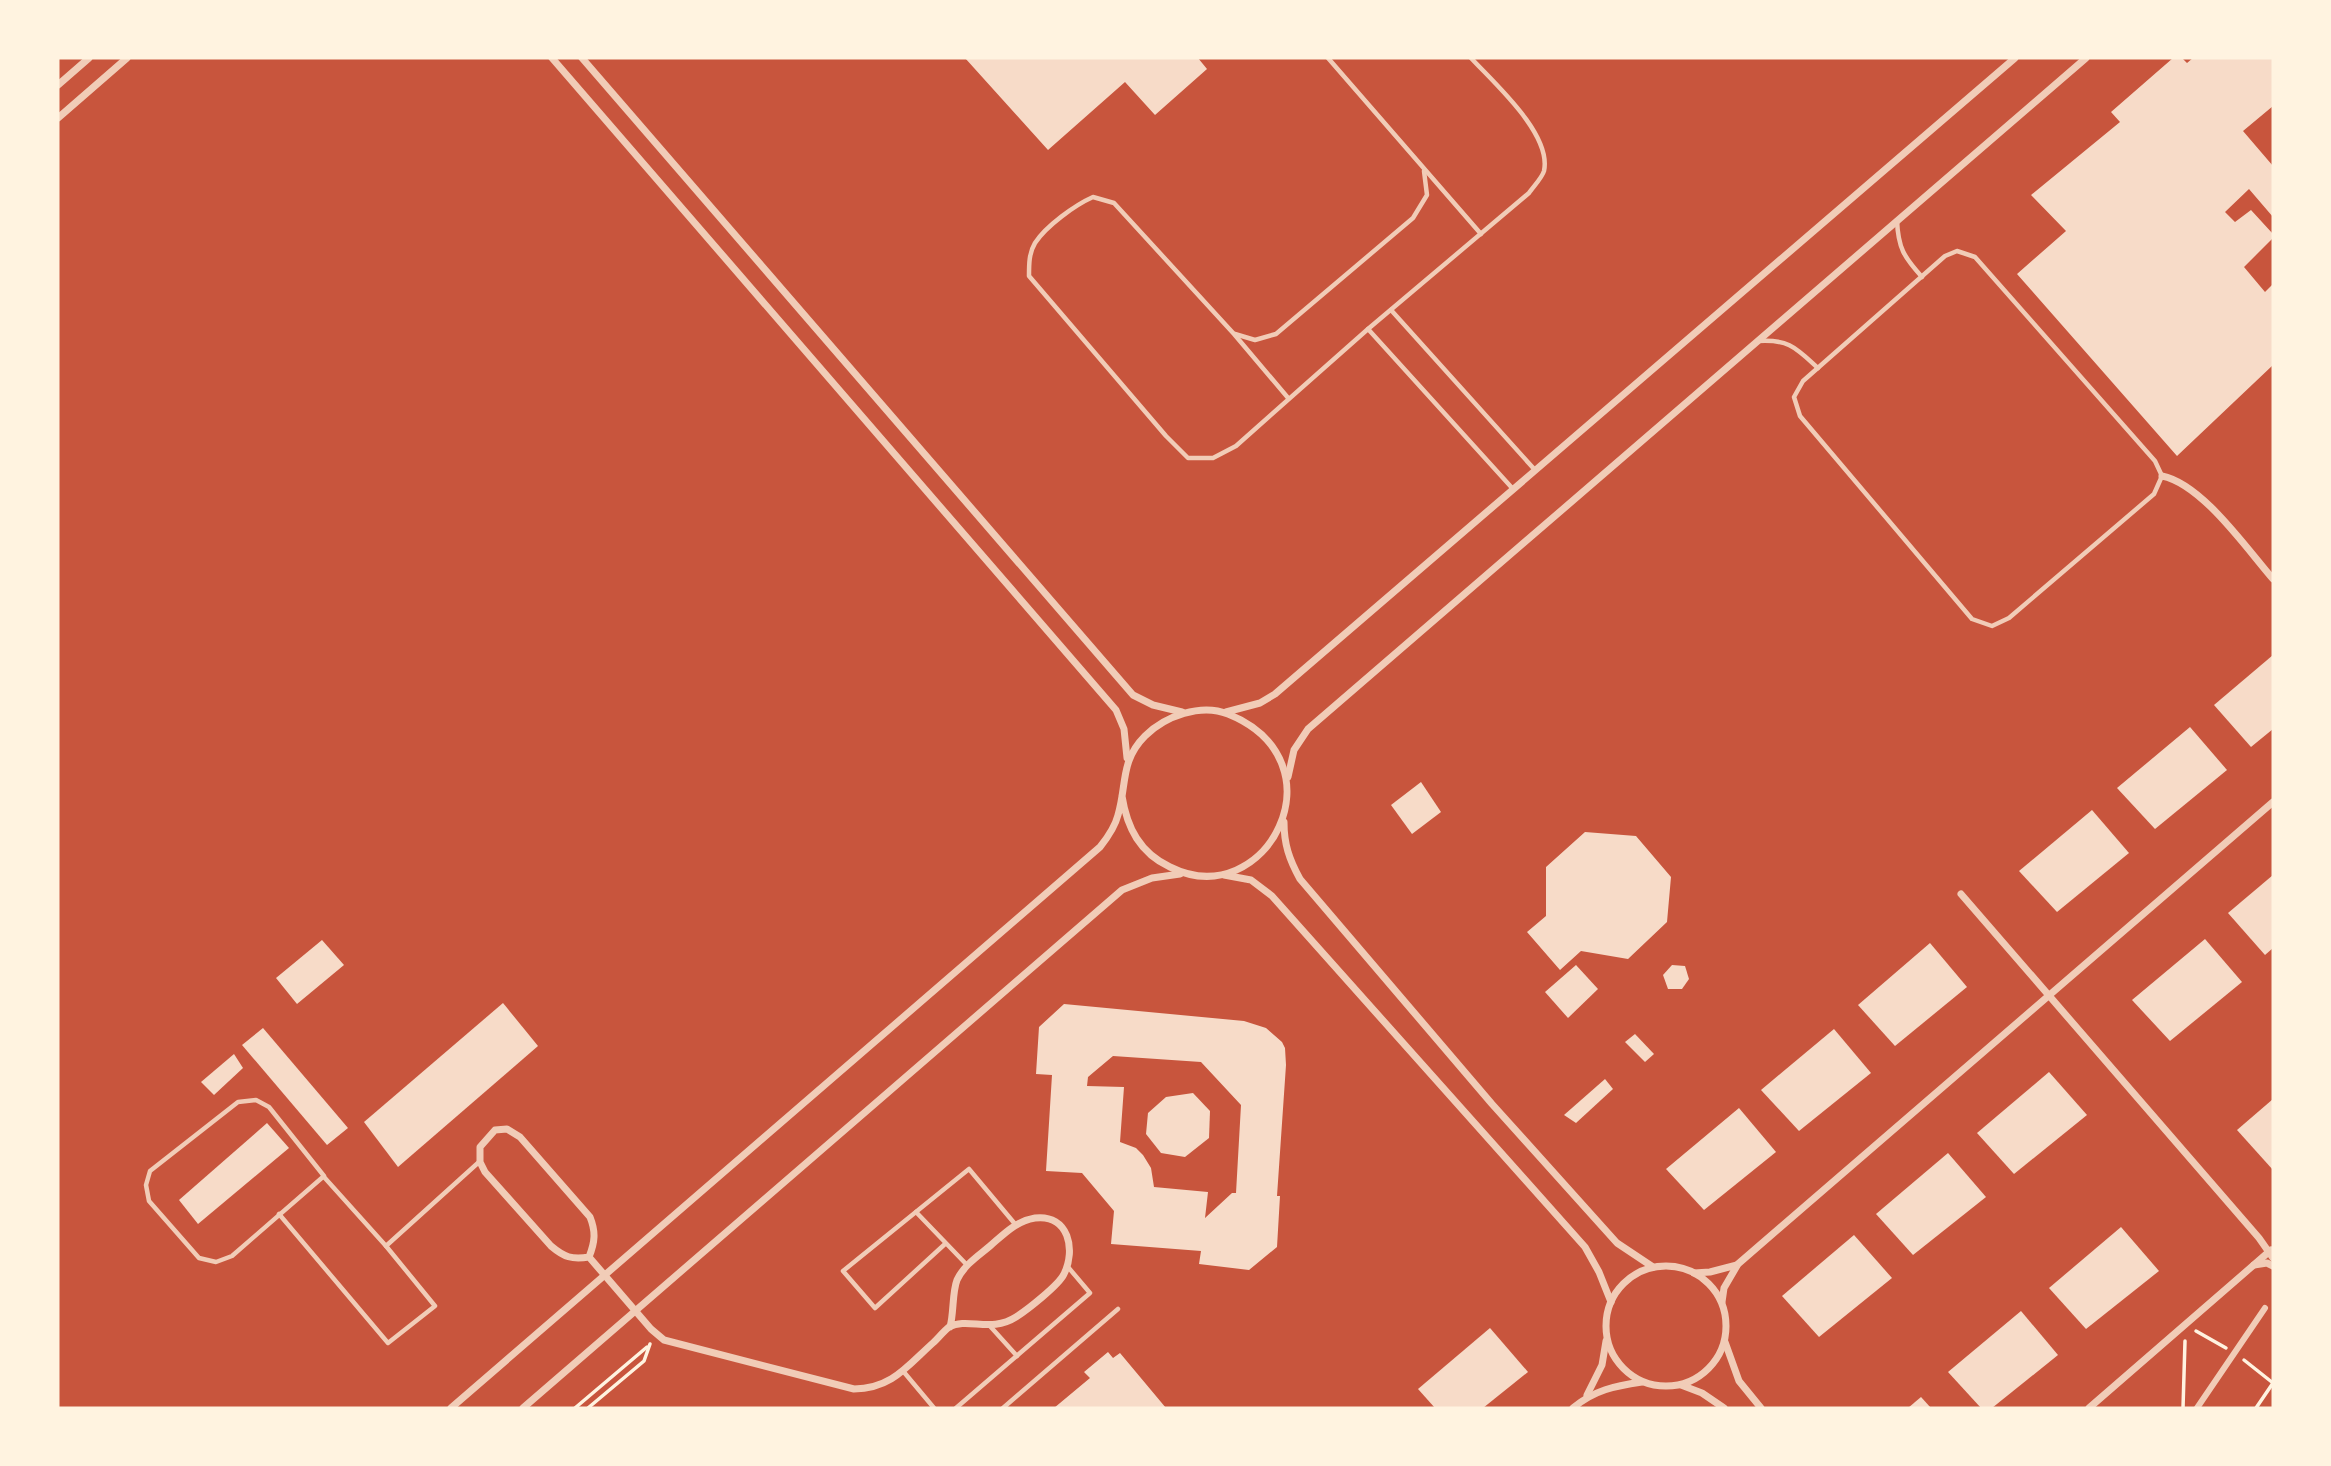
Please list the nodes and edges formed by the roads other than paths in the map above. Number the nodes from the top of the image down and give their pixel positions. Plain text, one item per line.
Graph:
1 (89, 58) edge
2 (127, 58) edge
3 (552, 58) edge
4 (582, 58) edge
5 (1328, 58) edge
6 (1471, 58) edge
7 (2014, 58) edge
8 (2086, 58) edge
9 (58, 85) edge
10 (58, 117) edge
11 (1424, 170) junction
12 (1897, 220) junction
13 (1481, 234) junction
14 (1922, 277) junction
15 (1391, 310) junction
16 (1368, 329) junction
17 (1234, 334) junction
18 (1757, 341) junction
19 (1818, 368) junction
20 (1289, 399) junction
21 (1535, 470) junction
22 (2162, 476) junction
23 (1514, 489) junction
24 (2273, 579) edge
25 (1200, 711) junction
26 (1223, 712) junction
27 (1124, 775) junction
28 (1288, 795) junction
29 (1122, 796) junction
30 (2273, 802) edge
31 (1284, 817) junction
32 (1220, 874) junction
33 (1197, 876) junction
34 (1961, 894) dead end
35 (2049, 995) junction
36 (480, 1162) junction
37 (324, 1177) junction
38 (916, 1212) junction
39 (279, 1214) junction
40 (1015, 1224) junction
41 (2259, 1238) junction
42 (2273, 1243) edge
43 (945, 1244) junction
44 (386, 1246) junction
45 (2272, 1253) edge
46 (589, 1257) junction
47 (2260, 1260) junction
48 (1738, 1264) junction
49 (967, 1265) junction
50 (2273, 1266) edge
51 (1067, 1267) junction
52 (1653, 1267) junction
53 (2250, 1269) junction
54 (1694, 1273) junction
55 (605, 1275) junction
56 (1611, 1302) junction
57 (1722, 1302) junction
58 (2265, 1308) dead end
59 (1118, 1309) dead end
60 (635, 1311) junction
61 (989, 1325) junction
62 (950, 1327) junction
63 (1607, 1339) junction
64 (1725, 1342) junction
65 (1017, 1356) junction
66 (902, 1371) junction
67 (1643, 1382) junction
68 (1681, 1385) junction
69 (1582, 1401) junction
70 (451, 1408) edge
71 (523, 1408) edge
72 (934, 1408) edge
73 (956, 1408) edge
74 (1003, 1408) edge
75 (1573, 1408) edge
76 (1724, 1408) edge
77 (1762, 1408) edge
78 (2089, 1408) edge
79 (2197, 1408) edge

1 - 9 street
2 - 10 street
3 - 27 street
4 - 25 street
5 - 11 lane
6 - 13 lane
7 - 21 street
8 - 12 street
11 - 13 lane
11 - 17 lane
12 - 14 lane
12 - 18 street
13 - 15 lane
14 - 19 lane
14 - 22 lane
15 - 16 lane
15 - 21 lane
16 - 20 lane
16 - 23 lane
17 - 20 lane
17 - 20 lane
18 - 19 lane
18 - 28 street
19 - 22 lane
21 - 23 street
22 - 24 street
23 - 26 street
25 - 26 street
25 - 27 street
26 - 28 street
27 - 29 street
28 - 31 street
29 - 33 street
29 - 55 street
30 - 35 street
31 - 32 street
31 - 52 street
32 - 33 street
32 - 56 street
33 - 60 street
34 - 35 street
35 - 41 street
35 - 48 street
36 - 44 lane
36 - 46 street
36 - 46 street
37 - 39 lane
37 - 39 lane
37 - 44 lane
38 - 40 lane
38 - 43 lane
38 - 43 lane
39 - 44 lane
40 - 49 street
40 - 51 street
41 - 42 street
41 - 45 street
41 - 47 street
43 - 49 lane
45 - 47 street
46 - 55 street
47 - 53 street
48 - 54 street
48 - 57 street
49 - 62 street
50 - 53 street
51 - 61 street
51 - 65 lane
52 - 54 street
52 - 56 street
53 - 78 street
54 - 57 street
55 - 60 street
55 - 70 street
56 - 63 street
57 - 64 street
58 - 79 street
59 - 74 lane
60 - 66 street
60 - 71 street
61 - 62 street
61 - 65 lane
62 - 66 street
63 - 67 street
63 - 69 street
64 - 68 street
64 - 77 street
65 - 73 lane
66 - 72 lane
67 - 68 street
67 - 69 street
68 - 76 street
69 - 75 street

